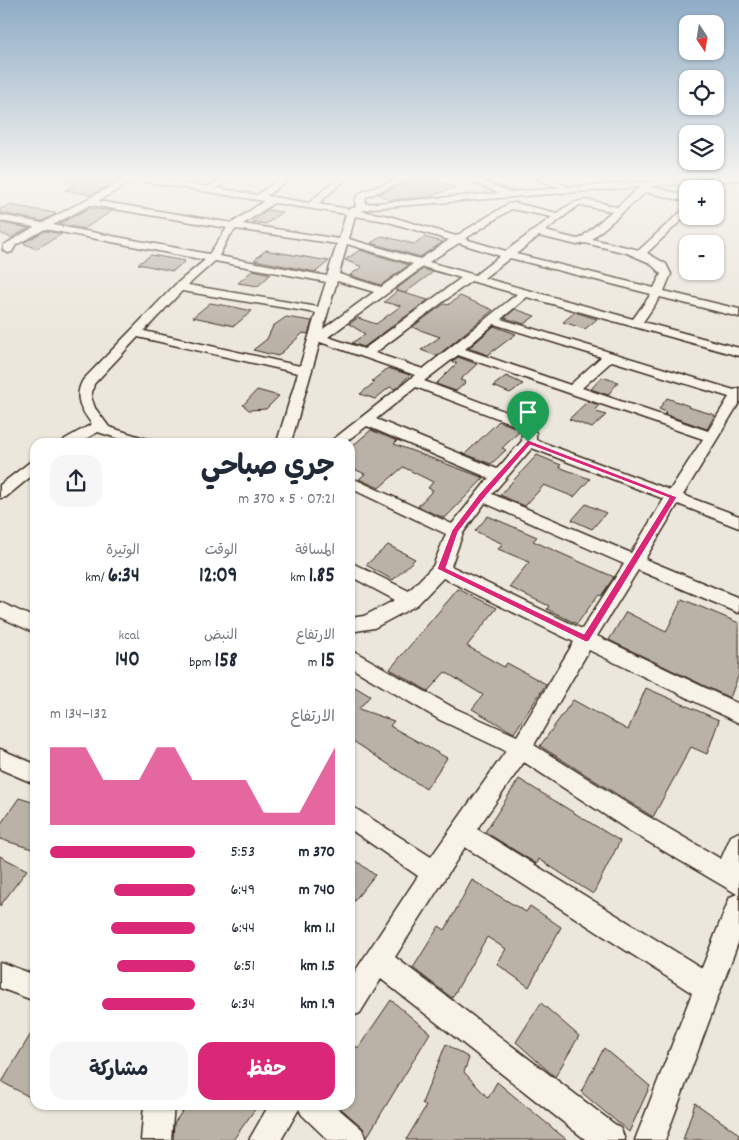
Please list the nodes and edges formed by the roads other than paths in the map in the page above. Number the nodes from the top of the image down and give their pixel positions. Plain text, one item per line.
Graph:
1 (37, 229) edge
2 (59, 229) edge
3 (231, 229) edge
4 (257, 229) edge
5 (348, 229) edge
6 (423, 229) edge
7 (476, 229) edge
8 (544, 229) edge
9 (597, 229) edge
10 (666, 229) edge
11 (539, 233) junction
12 (459, 240) junction
13 (585, 240) junction
14 (343, 241) junction
15 (8, 250) dead end
16 (639, 253) junction
17 (509, 255) junction
18 (212, 259) junction
19 (422, 262) junction
20 (474, 277) junction
21 (332, 278) junction
22 (179, 287) junction
23 (383, 291) junction
24 (658, 292) junction
25 (525, 294) junction
26 (322, 311) junction
27 (739, 313) edge
28 (492, 320) junction
29 (635, 324) junction
30 (138, 333) junction
31 (317, 337) junction
32 (456, 350) junction
33 (739, 352) edge
34 (366, 353) junction
35 (610, 356) junction
36 (305, 371) junction
37 (419, 378) junction
38 (572, 390) junction
39 (738, 394) edge
40 (366, 420) junction
41 (100, 425) junction
42 (711, 437) junction
43 (77, 438) edge
44 (129, 438) edge
45 (285, 438) edge
46 (341, 438) edge
47 (528, 442) junction
48 (30, 469) edge
49 (499, 476) junction
50 (355, 484) edge
51 (0, 492) edge
52 (482, 496) junction
53 (674, 497) junction
54 (739, 522) edge
55 (455, 532) junction
56 (634, 561) junction
57 (441, 569) junction
58 (355, 571) edge
59 (411, 600) junction
60 (739, 606) edge
61 (0, 609) edge
62 (30, 624) edge
63 (355, 624) edge
64 (586, 639) junction
65 (355, 660) edge
66 (739, 714) edge
67 (521, 748) junction
68 (0, 759) edge
69 (30, 772) edge
70 (355, 819) edge
71 (461, 832) junction
72 (739, 844) edge
73 (434, 873) junction
74 (733, 879) edge
75 (739, 906) edge
76 (378, 960) junction
77 (0, 975) edge
78 (30, 986) edge
79 (708, 987) junction
80 (355, 995) edge
81 (158, 1110) edge
82 (283, 1110) edge
83 (318, 1110) edge
84 (156, 1140) edge
85 (264, 1140) edge
86 (351, 1140) edge
87 (610, 1140) edge
88 (650, 1140) edge

1 - 15 street
2 - 18 street
3 - 18 street
4 - 14 street
5 - 14 street
6 - 12 street
7 - 12 street
8 - 11 street
9 - 13 street
10 - 16 street
11 - 13 street
11 - 17 street
12 - 17 street
12 - 19 street
13 - 16 street
14 - 19 street
14 - 21 street
16 - 24 street
17 - 20 street
17 - 24 street
18 - 21 street
18 - 22 street
19 - 20 street
19 - 23 street
20 - 25 street
20 - 34 street
21 - 23 street
21 - 26 street
22 - 26 street
22 - 30 street
23 - 31 street
24 - 27 street
24 - 29 street
25 - 28 street
25 - 29 street
26 - 31 street
28 - 32 street
28 - 35 street
29 - 33 street
30 - 36 street
30 - 41 street
31 - 34 street
31 - 36 street
32 - 37 street
32 - 38 street
34 - 37 street
35 - 38 street
35 - 39 street
36 - 45 street
37 - 40 street
37 - 47 street
38 - 42 street
39 - 42 street
40 - 46 street
40 - 49 street
41 - 43 street
41 - 44 street
42 - 53 street
47 - 49 street
47 - 53 street
48 - 51 street
49 - 52 street
50 - 55 street
52 - 55 street
52 - 56 street
53 - 54 street
53 - 56 street
55 - 57 street
56 - 60 street
56 - 64 street
57 - 59 street
57 - 64 street
58 - 59 street
59 - 63 street
61 - 62 street
64 - 66 street
64 - 67 street
65 - 67 street
67 - 71 street
67 - 74 street
68 - 69 street
70 - 73 street
71 - 73 street
71 - 79 street
72 - 74 street
73 - 76 street
75 - 79 street
76 - 80 street
76 - 87 street
77 - 78 street
79 - 88 street
81 - 84 street
82 - 85 street
83 - 86 street

